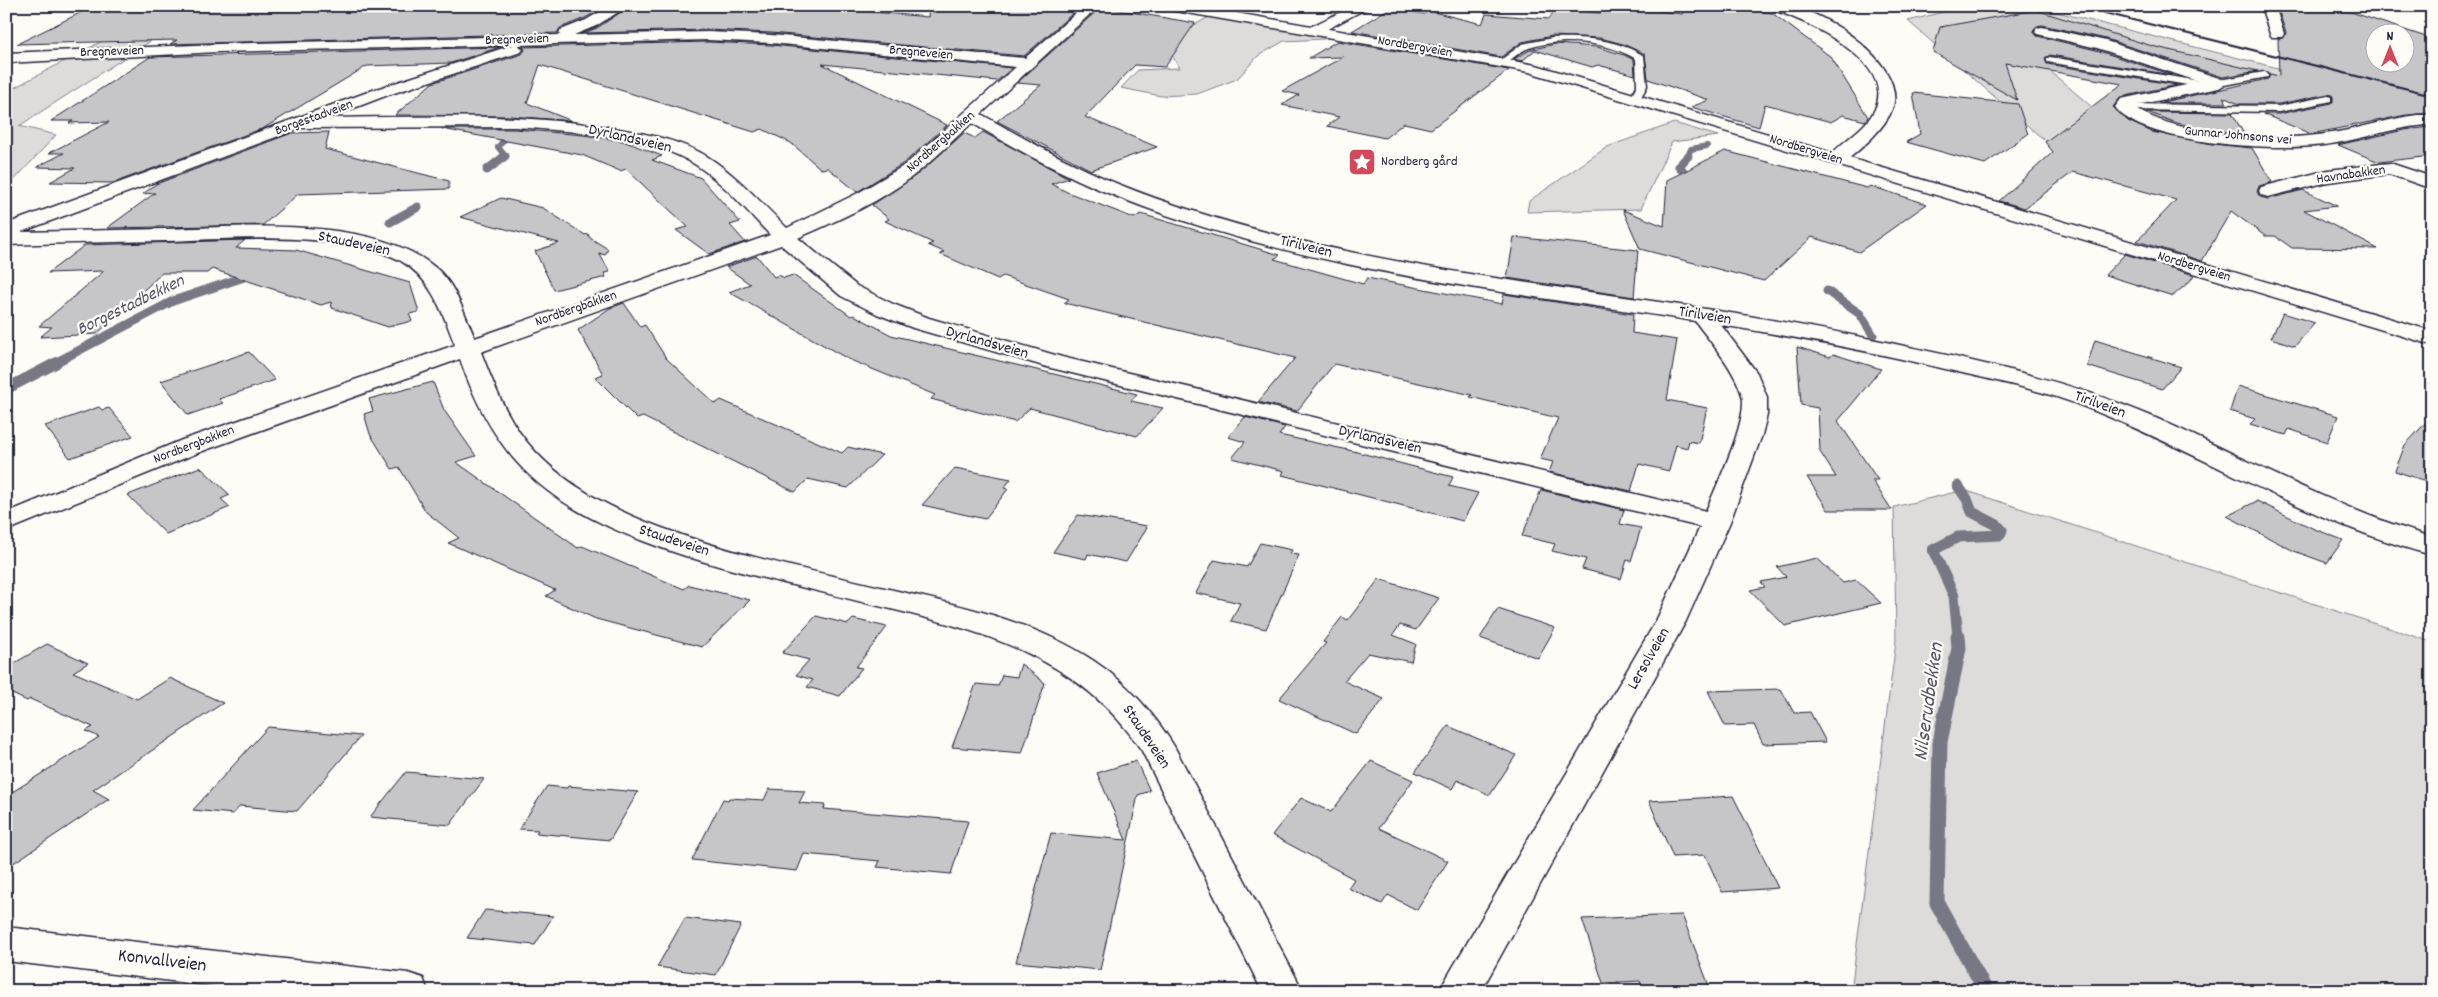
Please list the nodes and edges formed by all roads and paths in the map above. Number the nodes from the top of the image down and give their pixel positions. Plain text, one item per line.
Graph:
1 (621, 6) edge
2 (1092, 6) edge
3 (1170, 6) edge
4 (1364, 6) edge
5 (1776, 6) edge
6 (2268, 6) edge
7 (1315, 30) junction
8 (2042, 31) dead end
9 (2277, 34) dead end
10 (550, 39) junction
11 (6, 58) edge
12 (2050, 60) dead end
13 (1503, 62) junction
14 (1027, 63) junction
15 (2264, 75) dead end
16 (2213, 84) junction
17 (1634, 99) junction
18 (2328, 99) dead end
19 (2124, 107) junction
20 (972, 116) junction
21 (2432, 120) edge
22 (302, 122) junction
23 (1837, 159) junction
24 (2432, 183) edge
25 (2268, 191) dead end
26 (6, 231) edge
27 (784, 237) junction
28 (6, 238) edge
29 (1702, 315) junction
30 (2432, 338) edge
31 (468, 347) junction
32 (1716, 522) junction
33 (6, 523) edge
34 (2432, 546) edge
35 (6, 944) edge
36 (408, 991) edge
37 (1283, 991) edge
38 (1459, 991) edge

1 - 10 street, Borgestadveien
2 - 14 street, Nordbergbakken
3 - 7 street, Nordbergveien
4 - 7 street
5 - 23 street
6 - 9 street
7 - 13 street, Nordbergveien
8 - 16 street
10 - 11 street, Bregneveien
10 - 14 street, Bregneveien
10 - 22 street, Borgestadveien
12 - 16 lane
13 - 17 street, Nordbergveien
13 - 17 lane
14 - 20 street, Nordbergbakken
15 - 16 lane
16 - 19 street
17 - 23 street, Nordbergveien
18 - 19 lane
19 - 21 street, Gunnar Johnsons vei
20 - 27 street, Nordbergbakken
20 - 29 street, Tirilveien
22 - 26 street, Borgestadveien
22 - 27 street, Dyrlandsveien
23 - 30 street, Nordbergveien
24 - 25 street, Havnabakken
27 - 31 street, Nordbergbakken
27 - 32 street, Dyrlandsveien
28 - 31 street, Staudeveien
29 - 32 street, Lersolveien
29 - 34 street, Tirilveien
31 - 33 street, Nordbergbakken
31 - 37 street, Staudeveien
32 - 38 street, Lersolveien
35 - 36 street, Konvallveien

